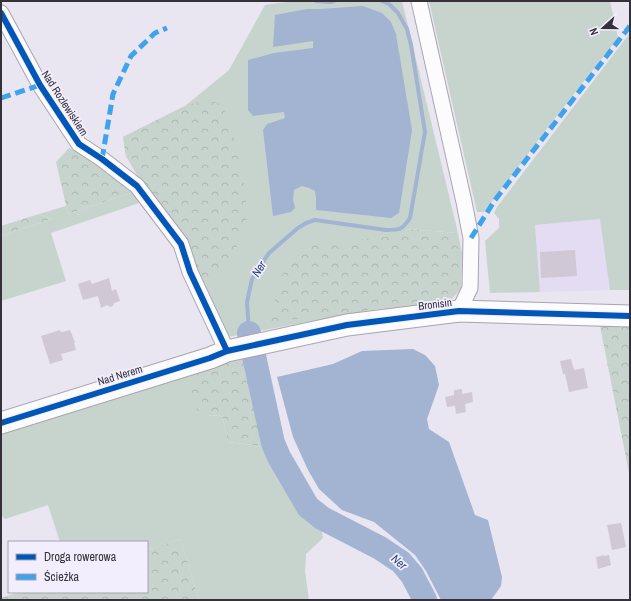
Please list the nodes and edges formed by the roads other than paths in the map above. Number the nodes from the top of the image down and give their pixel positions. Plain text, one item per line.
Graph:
1 (419, 1) edge
2 (1, 12) edge
3 (459, 311) junction
4 (630, 316) edge
5 (244, 348) junction
6 (1, 423) edge

1 - 3 street
2 - 5 street, Nad Rozlewiskiem
3 - 4 street, Bronisin
3 - 5 street, Bronisin
5 - 6 street, Nad Nerem

